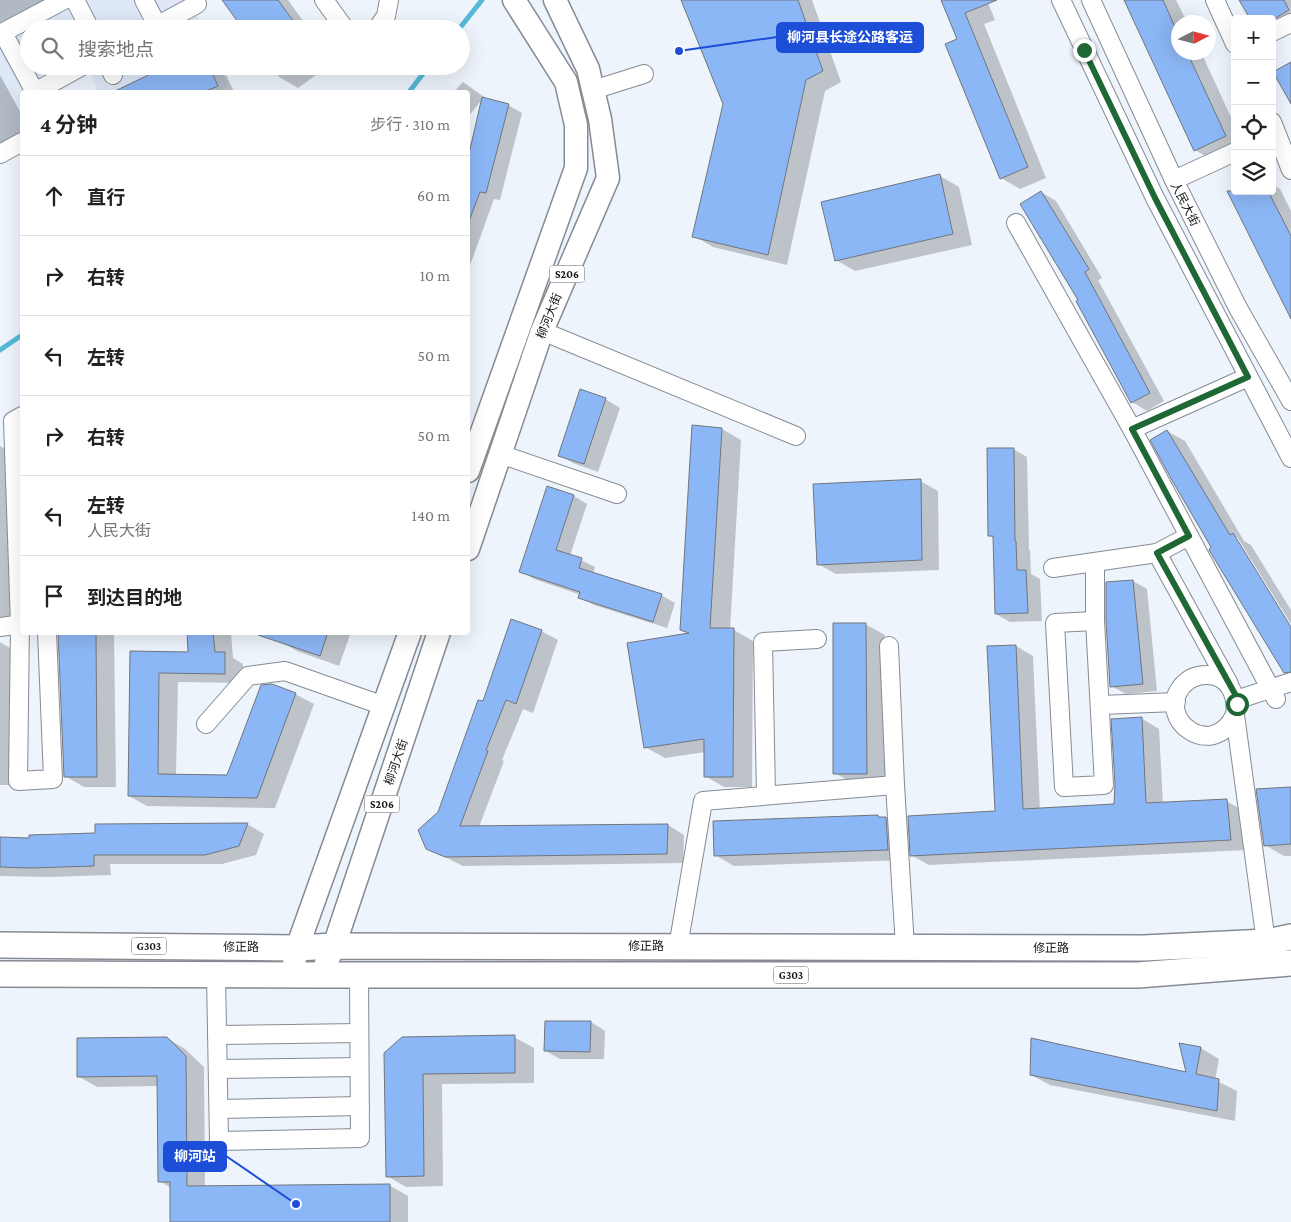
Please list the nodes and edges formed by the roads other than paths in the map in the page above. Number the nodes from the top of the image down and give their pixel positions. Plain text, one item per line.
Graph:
1 (64, 0) edge
2 (75, 0) edge
3 (144, 0) edge
4 (324, 0) edge
5 (389, 0) edge
6 (514, 0) edge
7 (554, 0) edge
8 (1060, 0) edge
9 (1091, 0) edge
10 (1215, 0) edge
11 (197, 4) dead end
12 (26, 20) edge
13 (85, 20) edge
14 (153, 20) edge
15 (170, 20) edge
16 (338, 20) edge
17 (383, 20) edge
18 (20, 23) edge
19 (1291, 23) edge
20 (1276, 30) edge
21 (1, 33) edge
22 (1231, 35) edge
23 (20, 66) edge
24 (644, 74) dead end
25 (25, 75) edge
26 (66, 75) edge
27 (34, 90) edge
28 (39, 90) edge
29 (593, 90) junction
30 (1276, 134) edge
31 (20, 143) edge
32 (0, 154) edge
33 (1231, 154) edge
34 (1291, 170) edge
35 (1174, 180) junction
36 (1016, 223) dead end
37 (542, 331) junction
38 (1248, 377) junction
39 (1291, 402) edge
40 (20, 417) edge
41 (1132, 429) junction
42 (796, 436) dead end
43 (500, 454) junction
44 (1291, 458) edge
45 (470, 465) edge
46 (617, 494) dead end
47 (1189, 536) junction
48 (470, 543) edge
49 (1157, 553) junction
50 (1095, 562) junction
51 (1053, 568) dead end
52 (20, 599) edge
53 (1095, 621) junction
54 (20, 624) edge
55 (0, 627) edge
56 (21, 635) edge
57 (47, 635) edge
58 (409, 635) edge
59 (438, 635) edge
60 (817, 639) dead end
61 (890, 646) dead end
62 (1291, 682) edge
63 (1274, 694) junction
64 (1234, 700) junction
65 (1176, 702) junction
66 (1101, 705) junction
67 (384, 706) junction
68 (206, 724) dead end
69 (895, 785) junction
70 (766, 795) junction
71 (1291, 937) edge
72 (1266, 942) junction
73 (0, 945) edge
74 (334, 946) junction
75 (678, 946) junction
76 (905, 947) junction
77 (297, 948) junction
78 (1291, 963) edge
79 (0, 974) edge
80 (216, 974) junction
81 (291, 975) junction
82 (321, 976) junction
83 (359, 976) junction
84 (359, 1033) junction
85 (217, 1034) junction
86 (359, 1067) junction
87 (218, 1069) junction
88 (360, 1106) junction
89 (219, 1109) junction

1 - 12 street
2 - 13 street
3 - 14 street
4 - 16 street
5 - 17 street
6 - 45 main road, 柳河大街 / S206
7 - 29 main road, 柳河大街 / S206
8 - 38 street, 人民大街
9 - 35 street, 人民大街
10 - 22 street
11 - 15 street
18 - 21 street
19 - 20 street
21 - 23 street
24 - 29 street
25 - 27 street
26 - 28 street
29 - 37 main road, 柳河大街 / S206
30 - 34 street
31 - 32 street
33 - 35 street
35 - 39 street, 人民大街
36 - 41 street
37 - 42 street
37 - 43 main road, 柳河大街 / S206
38 - 41 street
38 - 44 street, 人民大街
40 - 52 street
41 - 47 street
43 - 46 street
43 - 48 main road, 柳河大街 / S206
47 - 49 street
47 - 63 street
49 - 50 street
49 - 64 street
50 - 51 street
50 - 53 street
53 - 66 street
53 - 66 street
54 - 55 street
56 - 57 street
58 - 67 main road, S206
59 - 74 main road, 柳河大街 / S206
60 - 70 street
61 - 69 street
62 - 63 street
63 - 64 street
64 - 65 street
64 - 65 street
64 - 72 street
65 - 66 street
67 - 68 street
67 - 77 main road, S206
69 - 70 street
69 - 76 street
70 - 75 street
71 - 72 highway, 修正路 / G303
72 - 76 highway, 修正路 / G303
73 - 77 highway, 修正路 / G303
74 - 75 highway, 修正路 / G303
74 - 77 highway, 修正路 / G303
74 - 82 main road, 柳河大街 / S206
75 - 76 highway, 修正路 / G303
77 - 81 main road, S206
78 - 83 highway, G303
79 - 80 highway, G303
80 - 81 highway, G303
80 - 85 street
81 - 82 highway, G303
82 - 83 highway, G303
83 - 84 street
84 - 85 street
84 - 86 street
85 - 87 street
86 - 87 street
86 - 88 street
87 - 89 street
88 - 89 street
88 - 89 street

